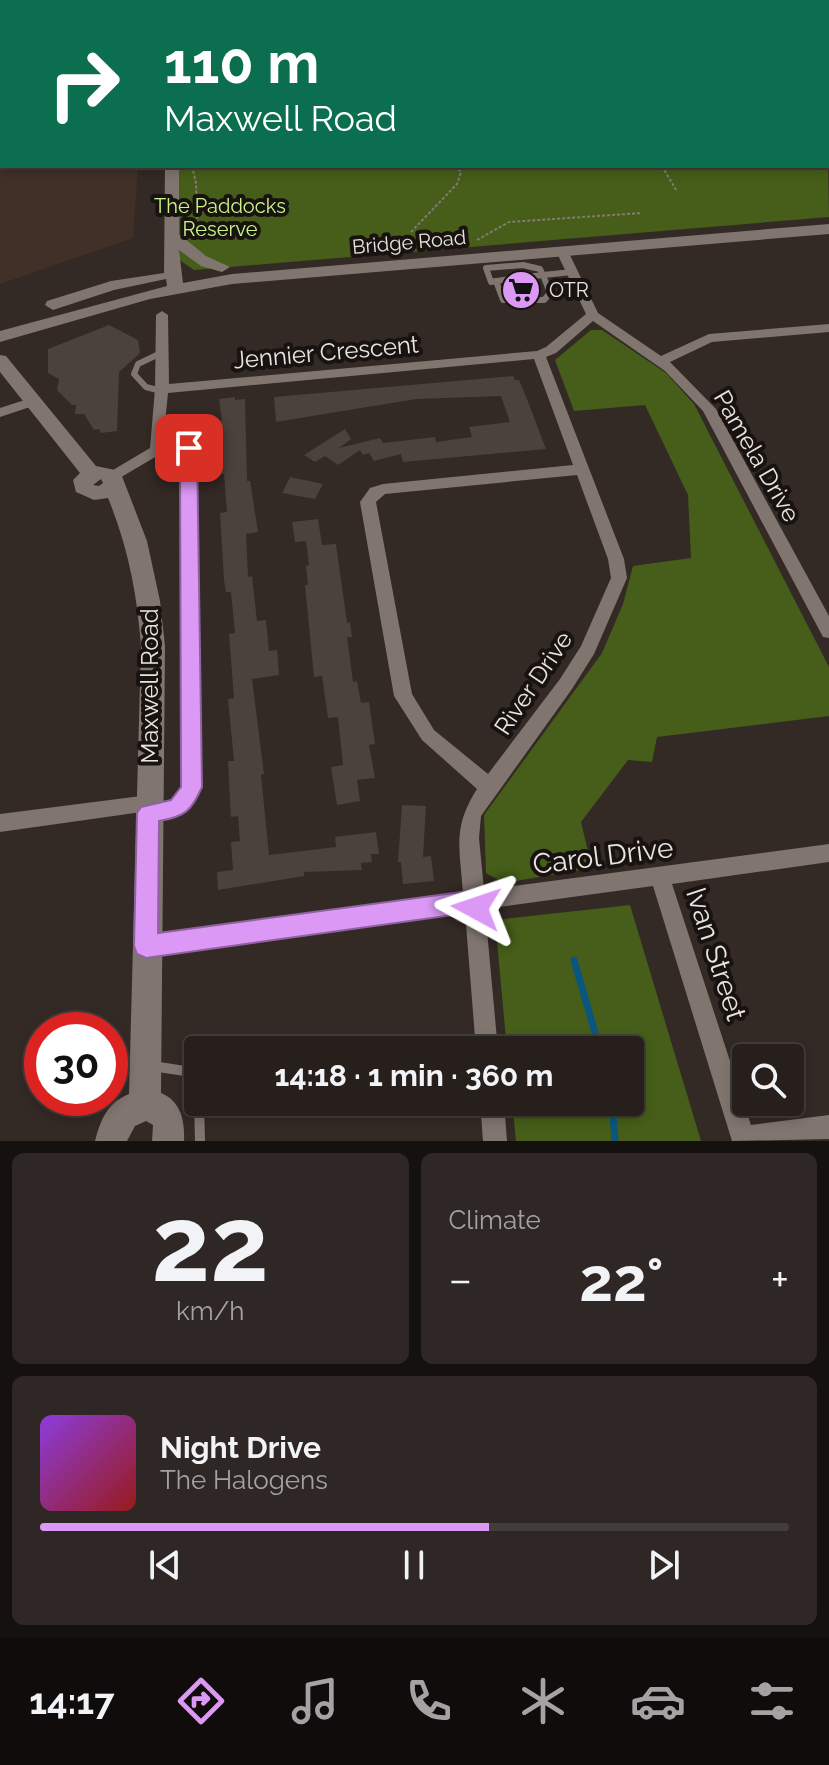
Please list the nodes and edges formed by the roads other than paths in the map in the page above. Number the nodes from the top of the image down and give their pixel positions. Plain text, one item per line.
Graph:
1 (172, 168) edge
2 (829, 216) edge
3 (829, 229) edge
4 (172, 240) junction
5 (559, 246) junction
6 (465, 259) junction
7 (530, 259) junction
8 (222, 267) junction
9 (486, 268) junction
10 (572, 272) junction
11 (543, 278) junction
12 (174, 281) junction
13 (496, 281) junction
14 (111, 286) junction
15 (162, 315) dead end
16 (593, 315) junction
17 (0, 322) edge
18 (829, 328) edge
19 (0, 337) edge
20 (161, 353) junction
21 (539, 355) junction
22 (0, 360) edge
23 (661, 361) junction
24 (162, 390) junction
25 (31, 402) junction
26 (0, 413) edge
27 (159, 440) junction
28 (583, 469) junction
29 (104, 482) junction
30 (828, 627) edge
31 (489, 787) junction
32 (148, 808) junction
33 (0, 823) edge
34 (829, 853) edge
35 (660, 877) junction
36 (476, 901) junction
37 (146, 946) junction
38 (486, 1036) edge
39 (146, 1066) junction
40 (184, 1070) edge
41 (145, 1104) junction
42 (199, 1116) edge
43 (493, 1116) edge
44 (829, 1127) edge
45 (744, 1140) edge
46 (111, 1141) edge
47 (168, 1141) edge
48 (200, 1141) edge
49 (495, 1141) edge

1 - 4 main road
2 - 5 main road, Bridge Road
3 - 5 main road, Bridge Road
4 - 8 main road
4 - 12 main road
4 - 14 main road
5 - 7 main road, Bridge Road
5 - 8 main road, Bridge Road
5 - 10 street, Pamela Drive
6 - 7 main road, Bridge Road
6 - 9 lane
6 - 12 main road, Bridge Road
7 - 9 lane
7 - 11 lane
8 - 12 main road, Bridge Road
9 - 13 lane
10 - 11 lane
10 - 16 street, Pamela Drive
11 - 13 lane
11 - 13 lane
12 - 14 main road, Bridge Road
12 - 19 main road, Bridge Road
14 - 17 main road, Bridge Road
15 - 20 street
16 - 21 street, Jennier Crescent
16 - 23 street, Pamela Drive
18 - 23 street
20 - 24 street
20 - 24 lane
21 - 24 street, Jennier Crescent
21 - 28 street, River Drive
22 - 25 main road, Maxwell Road
23 - 30 street, Pamela Drive
24 - 27 street
25 - 26 street
25 - 29 main road, Maxwell Road
27 - 29 street
27 - 32 lane, Maxwell Road
28 - 31 street, River Drive
28 - 31 street
29 - 32 main road, Maxwell Road
31 - 36 street, River Drive
32 - 33 street
32 - 37 main road, Maxwell Road
34 - 35 street, Carol Drive
35 - 36 street, Carol Drive
35 - 45 street, Ivan Street
36 - 37 street, Carol Drive
36 - 38 street, River Drive
37 - 39 main road, Maxwell Road
39 - 40 lane
39 - 41 main road, Maxwell Road
41 - 46 main road
41 - 47 main road
42 - 48 lane
43 - 49 street
44 - 45 street

